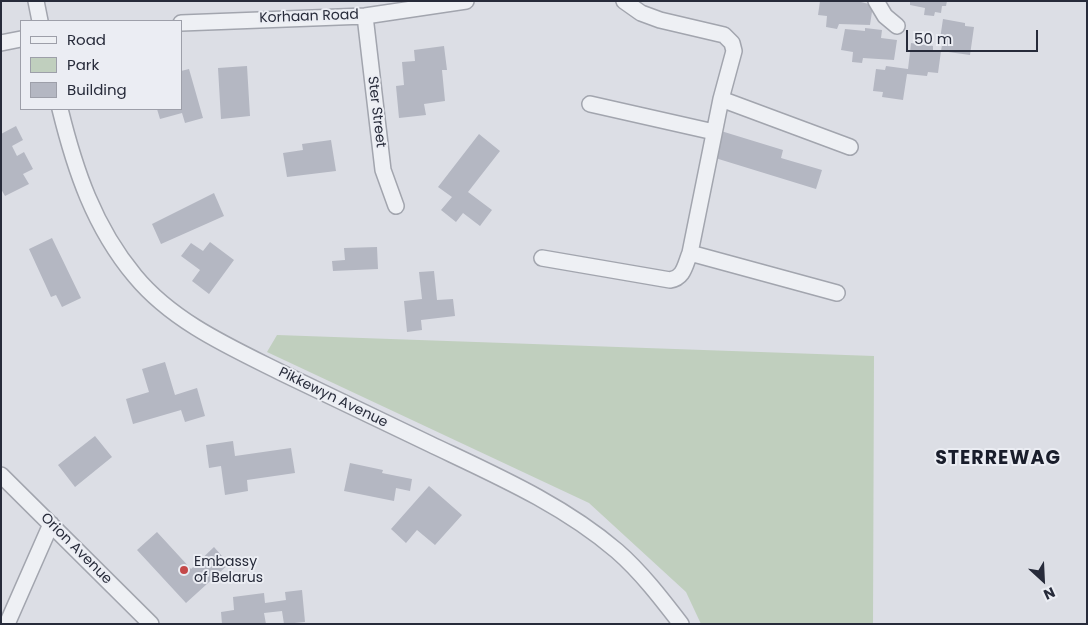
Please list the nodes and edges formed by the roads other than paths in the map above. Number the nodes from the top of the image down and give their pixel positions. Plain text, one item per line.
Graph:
1 (36, 1) edge
2 (466, 1) edge
3 (624, 1) edge
4 (876, 1) edge
5 (365, 16) junction
6 (40, 20) edge
7 (182, 23) edge
8 (897, 26) dead end
9 (20, 39) edge
10 (1, 43) edge
11 (721, 99) junction
12 (590, 104) dead end
13 (60, 110) edge
14 (714, 132) junction
15 (850, 147) dead end
16 (396, 206) dead end
17 (690, 253) junction
18 (542, 258) dead end
19 (836, 294) dead end
20 (1, 475) edge
21 (51, 524) junction
22 (7, 624) edge
23 (151, 624) edge
24 (680, 624) edge

1 - 6 street
2 - 5 street, Korhaan Road
3 - 11 street
4 - 8 street
5 - 7 street, Korhaan Road
5 - 16 street, Ster Street
9 - 10 street
11 - 14 street
11 - 15 street
12 - 14 street
13 - 24 street, Pikkewyn Avenue
14 - 17 street
17 - 18 street
17 - 19 street
20 - 21 street, Orion Avenue
21 - 22 street
21 - 23 street, Orion Avenue

